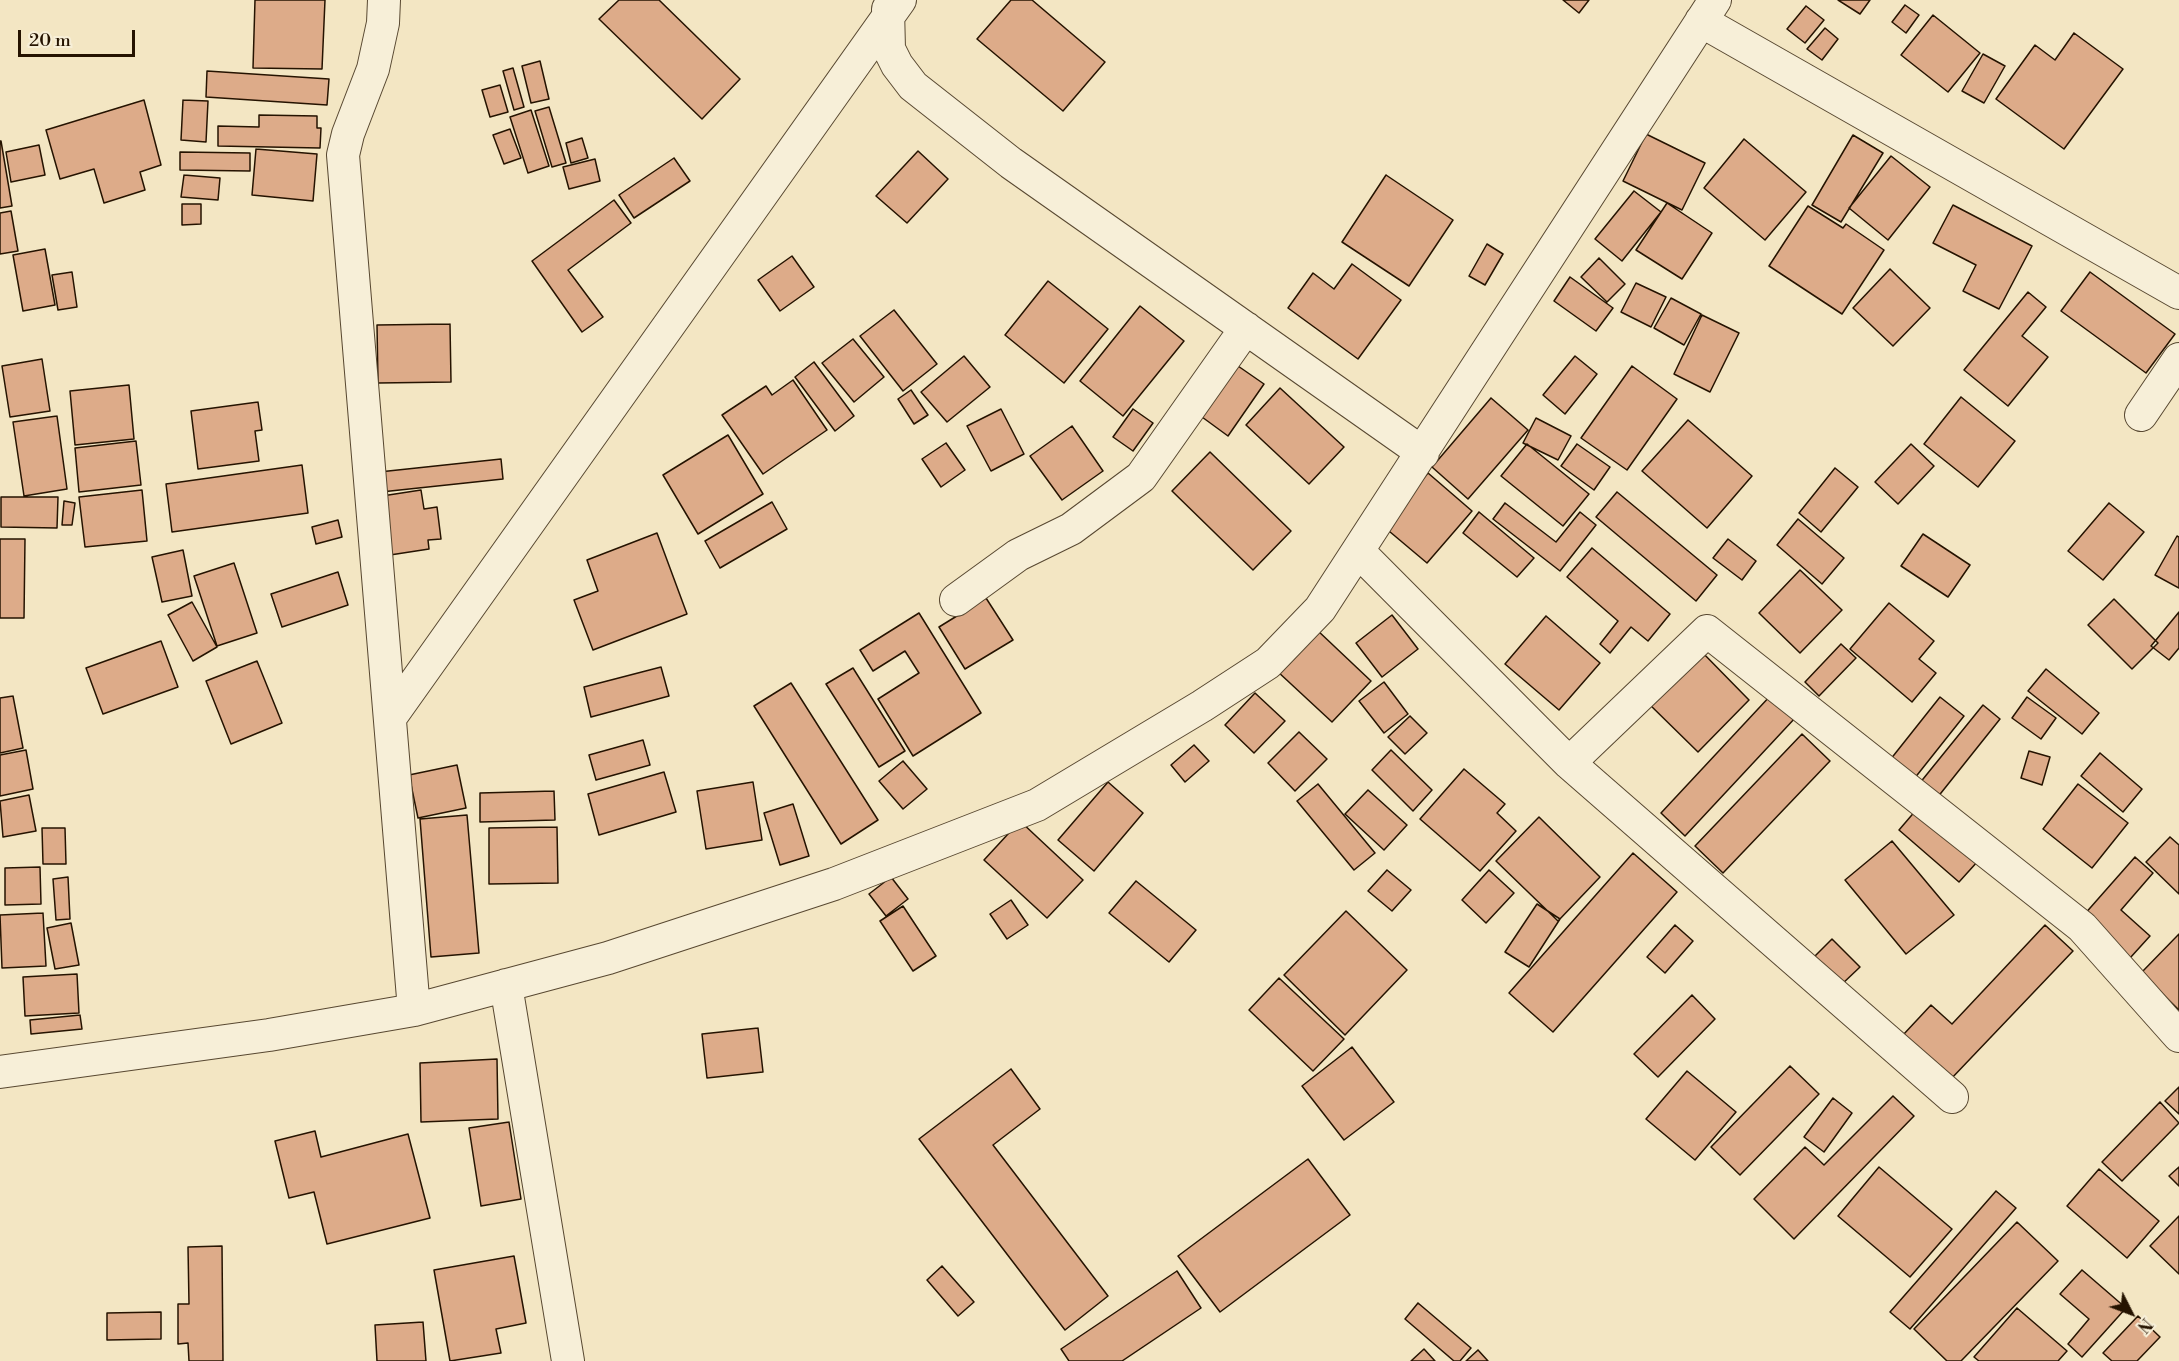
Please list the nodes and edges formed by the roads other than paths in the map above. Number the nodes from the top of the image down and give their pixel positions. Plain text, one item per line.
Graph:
1 (384, 0) edge
2 (892, 6) edge
3 (1708, 10) edge
4 (2179, 293) edge
5 (1246, 328) junction
6 (2179, 359) edge
7 (2141, 415) dead end
8 (1423, 453) junction
9 (1358, 551) junction
10 (957, 600) dead end
11 (390, 718) junction
12 (1569, 763) junction
13 (506, 985) junction
14 (414, 1010) junction
15 (2179, 1036) edge
16 (0, 1072) edge
17 (1952, 1097) dead end
18 (568, 1361) edge

1 - 11 street
2 - 5 street
2 - 11 street
3 - 4 street
3 - 8 street
5 - 8 street
5 - 10 street
6 - 7 street
8 - 9 street
9 - 12 street
9 - 13 street
11 - 14 street
12 - 15 street
12 - 17 street
13 - 14 street
13 - 18 street
14 - 16 street

